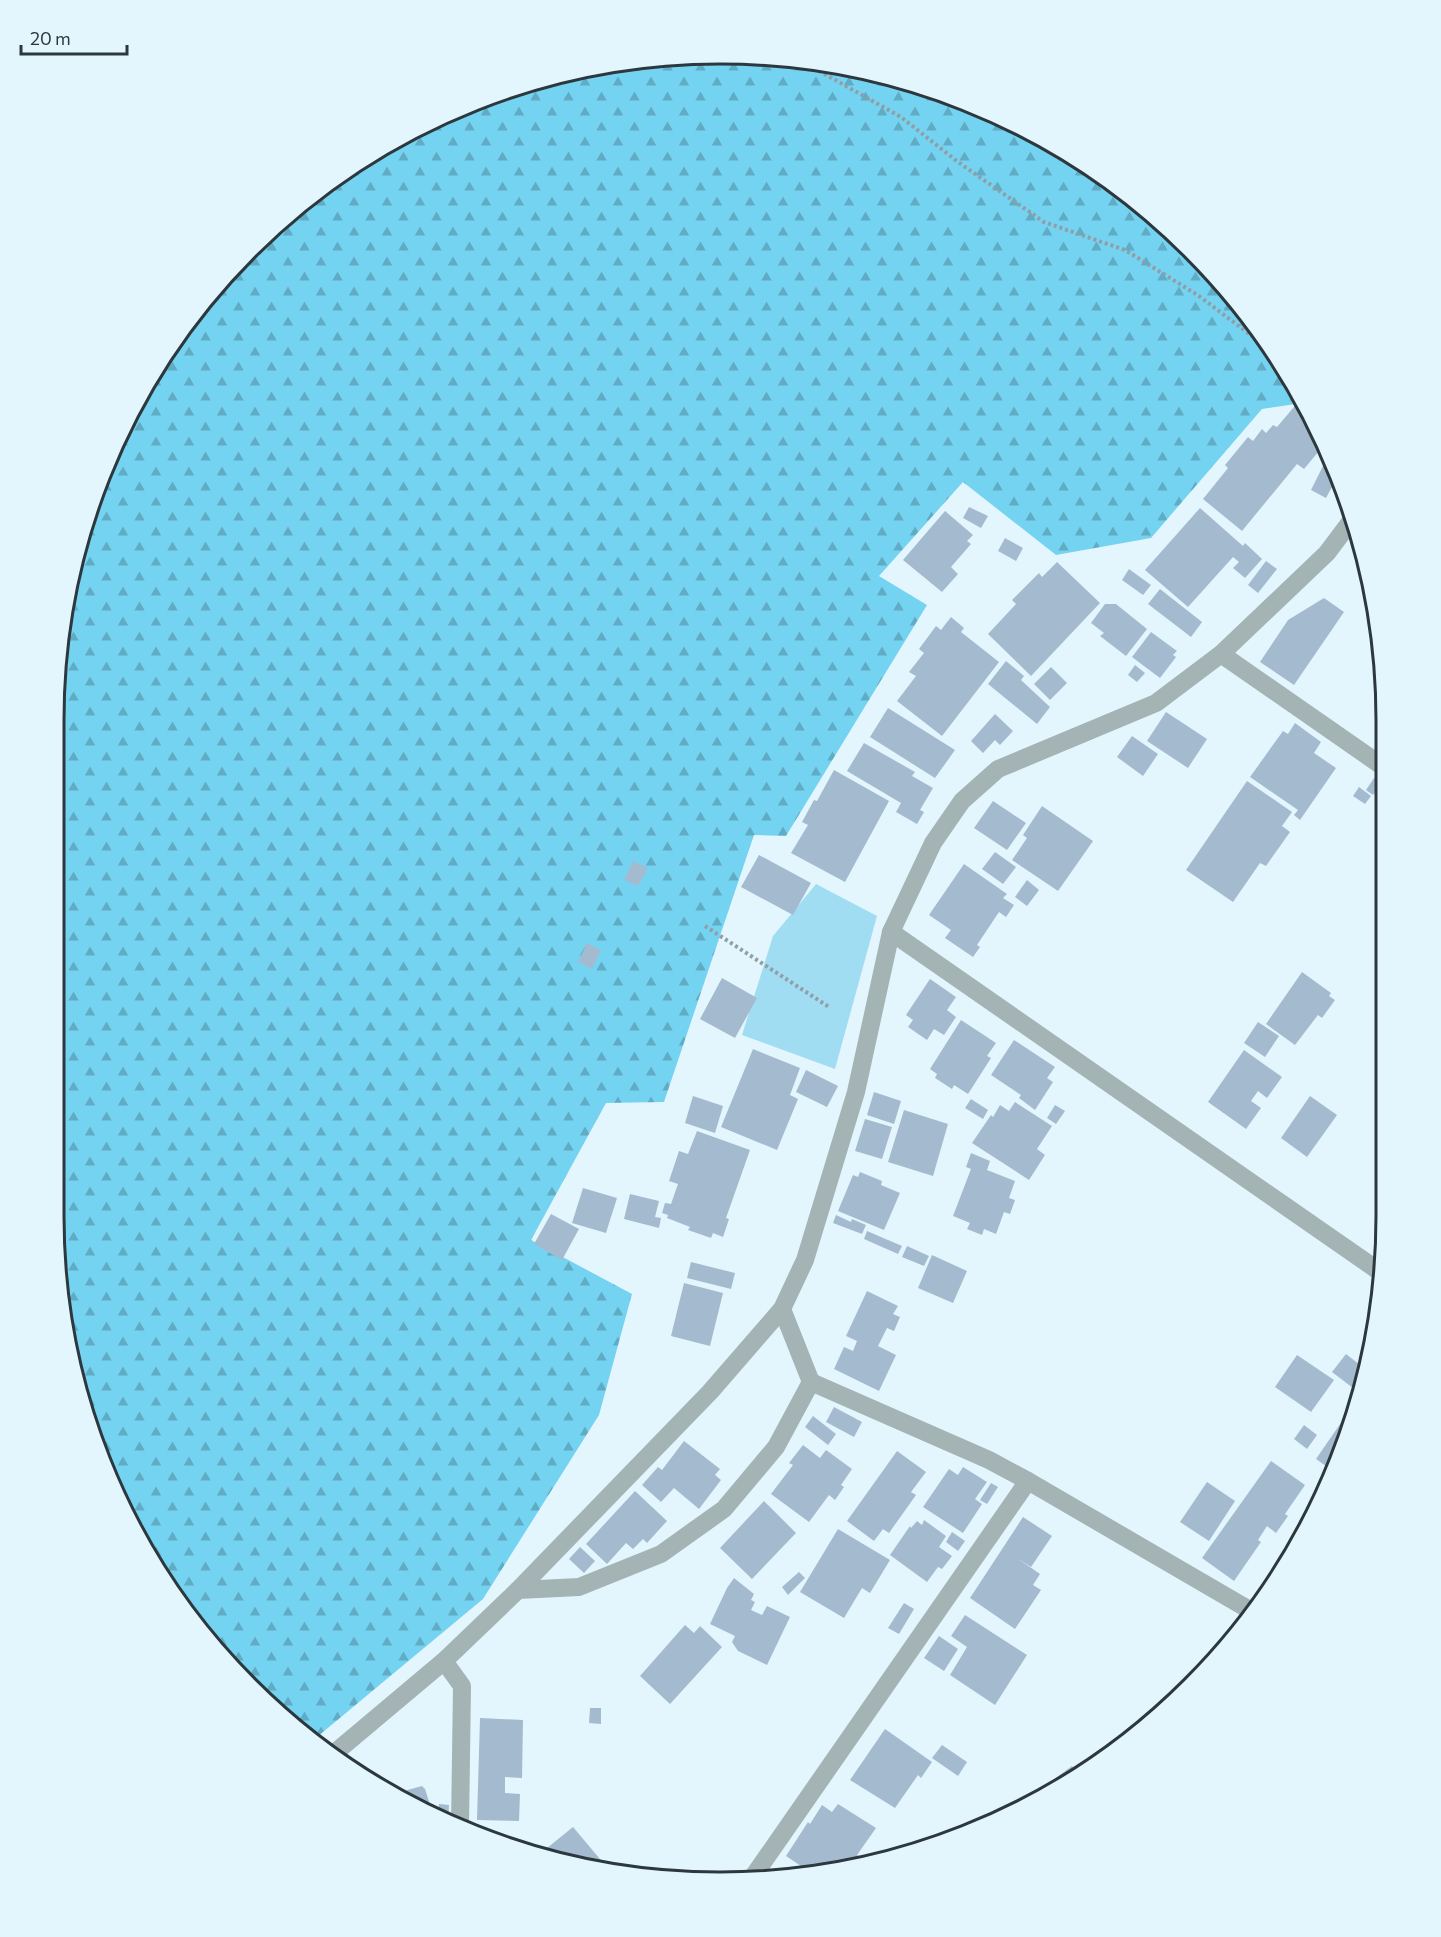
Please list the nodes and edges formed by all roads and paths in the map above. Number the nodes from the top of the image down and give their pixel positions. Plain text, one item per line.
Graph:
1 (822, 73) edge
2 (1252, 336) edge
3 (1347, 527) edge
4 (1221, 654) junction
5 (1376, 762) edge
6 (705, 926) dead end
7 (891, 932) junction
8 (829, 1007) dead end
9 (1374, 1268) edge
10 (782, 1309) junction
11 (811, 1382) junction
12 (1028, 1481) junction
13 (518, 1590) junction
14 (1247, 1608) edge
15 (444, 1661) junction
16 (343, 1753) edge
17 (460, 1819) edge
18 (757, 1871) edge

1 - 2 path
3 - 4 street
4 - 5 street
4 - 7 street
6 - 8 path
7 - 9 street
7 - 10 street
10 - 11 street
10 - 13 street
11 - 12 street
11 - 13 street
12 - 14 street
12 - 18 street
13 - 15 street
15 - 16 street
15 - 17 street

